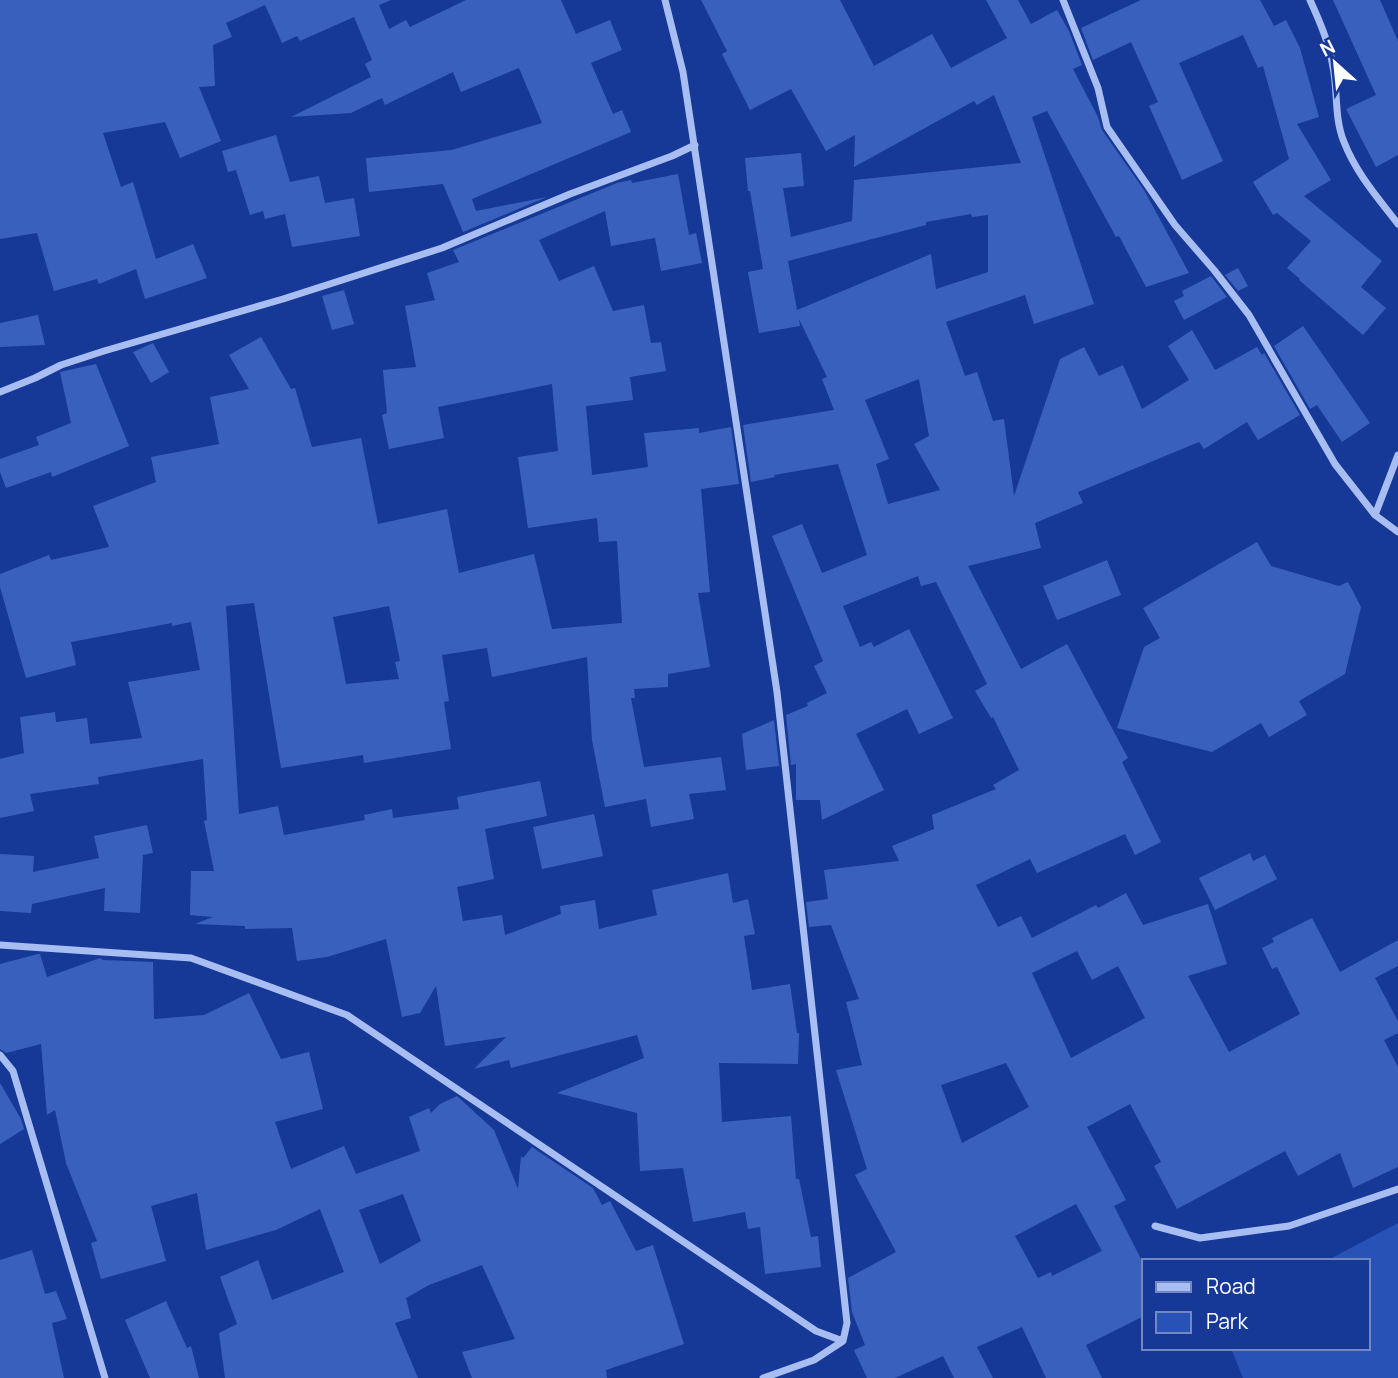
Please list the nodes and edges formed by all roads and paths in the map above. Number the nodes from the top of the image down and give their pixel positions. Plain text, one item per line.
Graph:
1 (665, 0) edge
2 (1063, 0) edge
3 (1310, 0) edge
4 (695, 145) junction
5 (1398, 223) edge
6 (0, 392) edge
7 (1398, 456) edge
8 (1375, 515) junction
9 (1398, 532) edge
10 (0, 946) edge
11 (0, 1055) edge
12 (1398, 1189) edge
13 (1155, 1226) dead end
14 (843, 1341) junction
15 (105, 1378) edge
16 (763, 1378) edge

1 - 4 street
2 - 8 street
3 - 5 street
4 - 6 street
4 - 14 street
7 - 8 street
8 - 9 street
10 - 14 street
11 - 15 street
12 - 13 street
14 - 16 street

